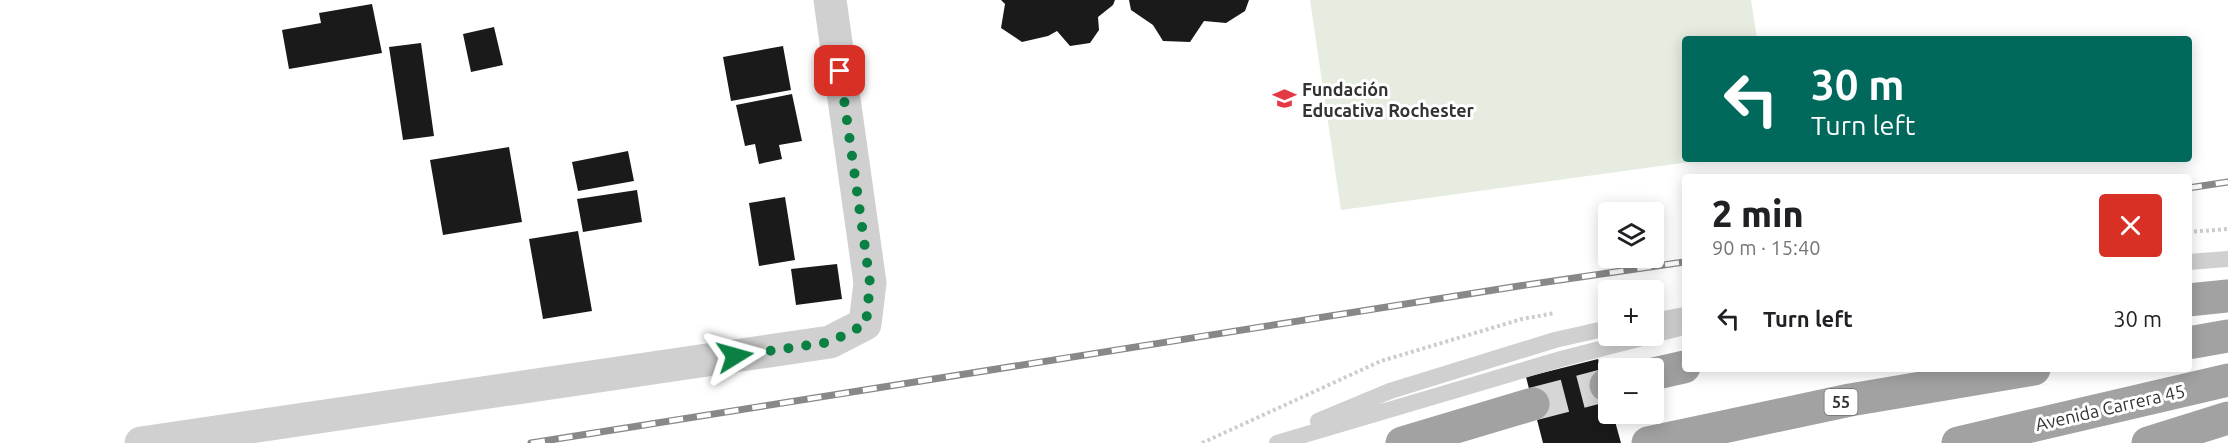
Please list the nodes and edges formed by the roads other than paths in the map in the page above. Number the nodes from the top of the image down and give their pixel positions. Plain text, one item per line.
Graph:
1 (830, 0) edge
2 (2228, 260) edge
3 (2192, 262) edge
4 (2228, 296) edge
5 (2192, 300) edge
6 (1682, 315) edge
7 (1664, 319) edge
8 (1682, 328) edge
9 (1598, 330) edge
10 (1664, 333) edge
11 (2228, 336) edge
12 (2192, 342) edge
13 (1612, 346) edge
14 (1682, 367) edge
15 (1664, 372) edge
16 (2016, 372) edge
17 (2228, 380) edge
18 (1533, 404) tunnel mouth
19 (2228, 418) edge
20 (141, 443) edge
21 (1264, 443) edge
22 (1276, 443) edge
23 (1402, 443) edge
24 (1648, 443) edge
25 (1958, 443) edge
26 (2148, 443) edge

1 - 20 street
2 - 3 lane
4 - 5 highway
6 - 7 lane
8 - 10 lane
9 - 21 lane
11 - 12 highway
13 - 22 lane
14 - 15 highway
16 - 24 highway, 55
17 - 25 highway, Avenida Carrera 45
18 - 23 highway
19 - 26 highway

